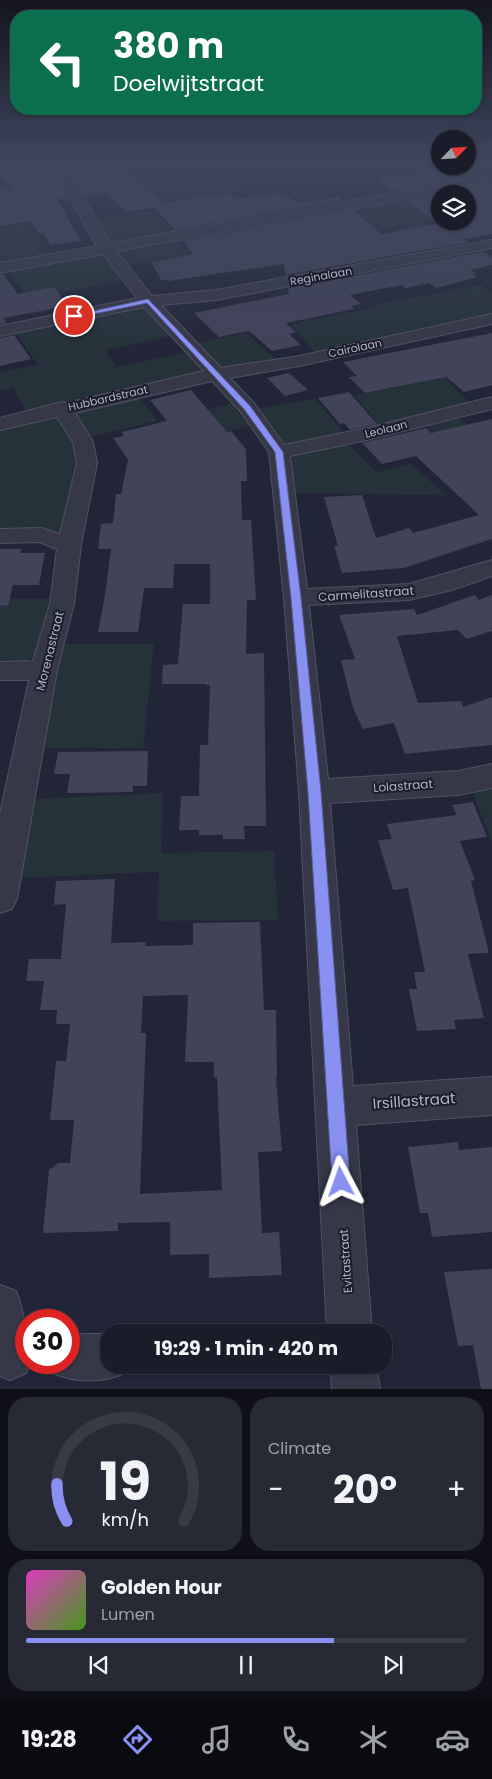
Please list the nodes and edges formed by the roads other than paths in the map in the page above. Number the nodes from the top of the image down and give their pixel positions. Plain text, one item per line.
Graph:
1 (92, 225) edge
2 (238, 225) edge
3 (492, 244) edge
4 (106, 248) junction
5 (0, 268) edge
6 (148, 301) junction
7 (492, 319) edge
8 (0, 330) edge
9 (217, 374) junction
10 (492, 403) edge
11 (62, 408) junction
12 (0, 424) edge
13 (279, 452) junction
14 (0, 536) edge
15 (69, 545) junction
16 (492, 568) edge
17 (296, 598) junction
18 (44, 670) junction
19 (0, 671) edge
20 (492, 776) edge
21 (314, 792) junction
22 (4, 850) edge
23 (0, 899) edge
24 (492, 1096) edge
25 (336, 1107) junction
26 (0, 1306) edge
27 (350, 1324) edge
28 (80, 1357) edge
29 (100, 1357) edge
30 (12, 1359) edge
31 (354, 1374) edge
32 (356, 1389) edge

1 - 4 street, Evitastraat
2 - 4 street
3 - 6 street, Reginalaan
4 - 5 street
4 - 6 street, Evitastraat
6 - 8 street, Reginalaan
6 - 9 street, Evitastraat
7 - 9 street, Cairolaan
9 - 11 street, Hubbardstraat
9 - 13 street, Evitastraat
10 - 13 street, Leolaan
11 - 12 street, Hubbardstraat
11 - 15 street, Morenastraat
13 - 17 street, Evitastraat
14 - 15 street
15 - 18 street, Morenastraat
16 - 17 street, Carmelitastraat
17 - 21 street, Evitastraat
18 - 19 street
18 - 22 street, Morenastraat
20 - 21 street, Lolastraat
21 - 25 street, Evitastraat
22 - 23 street, Morenastraat
24 - 25 street, Irsillastraat
25 - 27 street, Evitastraat
26 - 30 street
28 - 29 street
31 - 32 street

